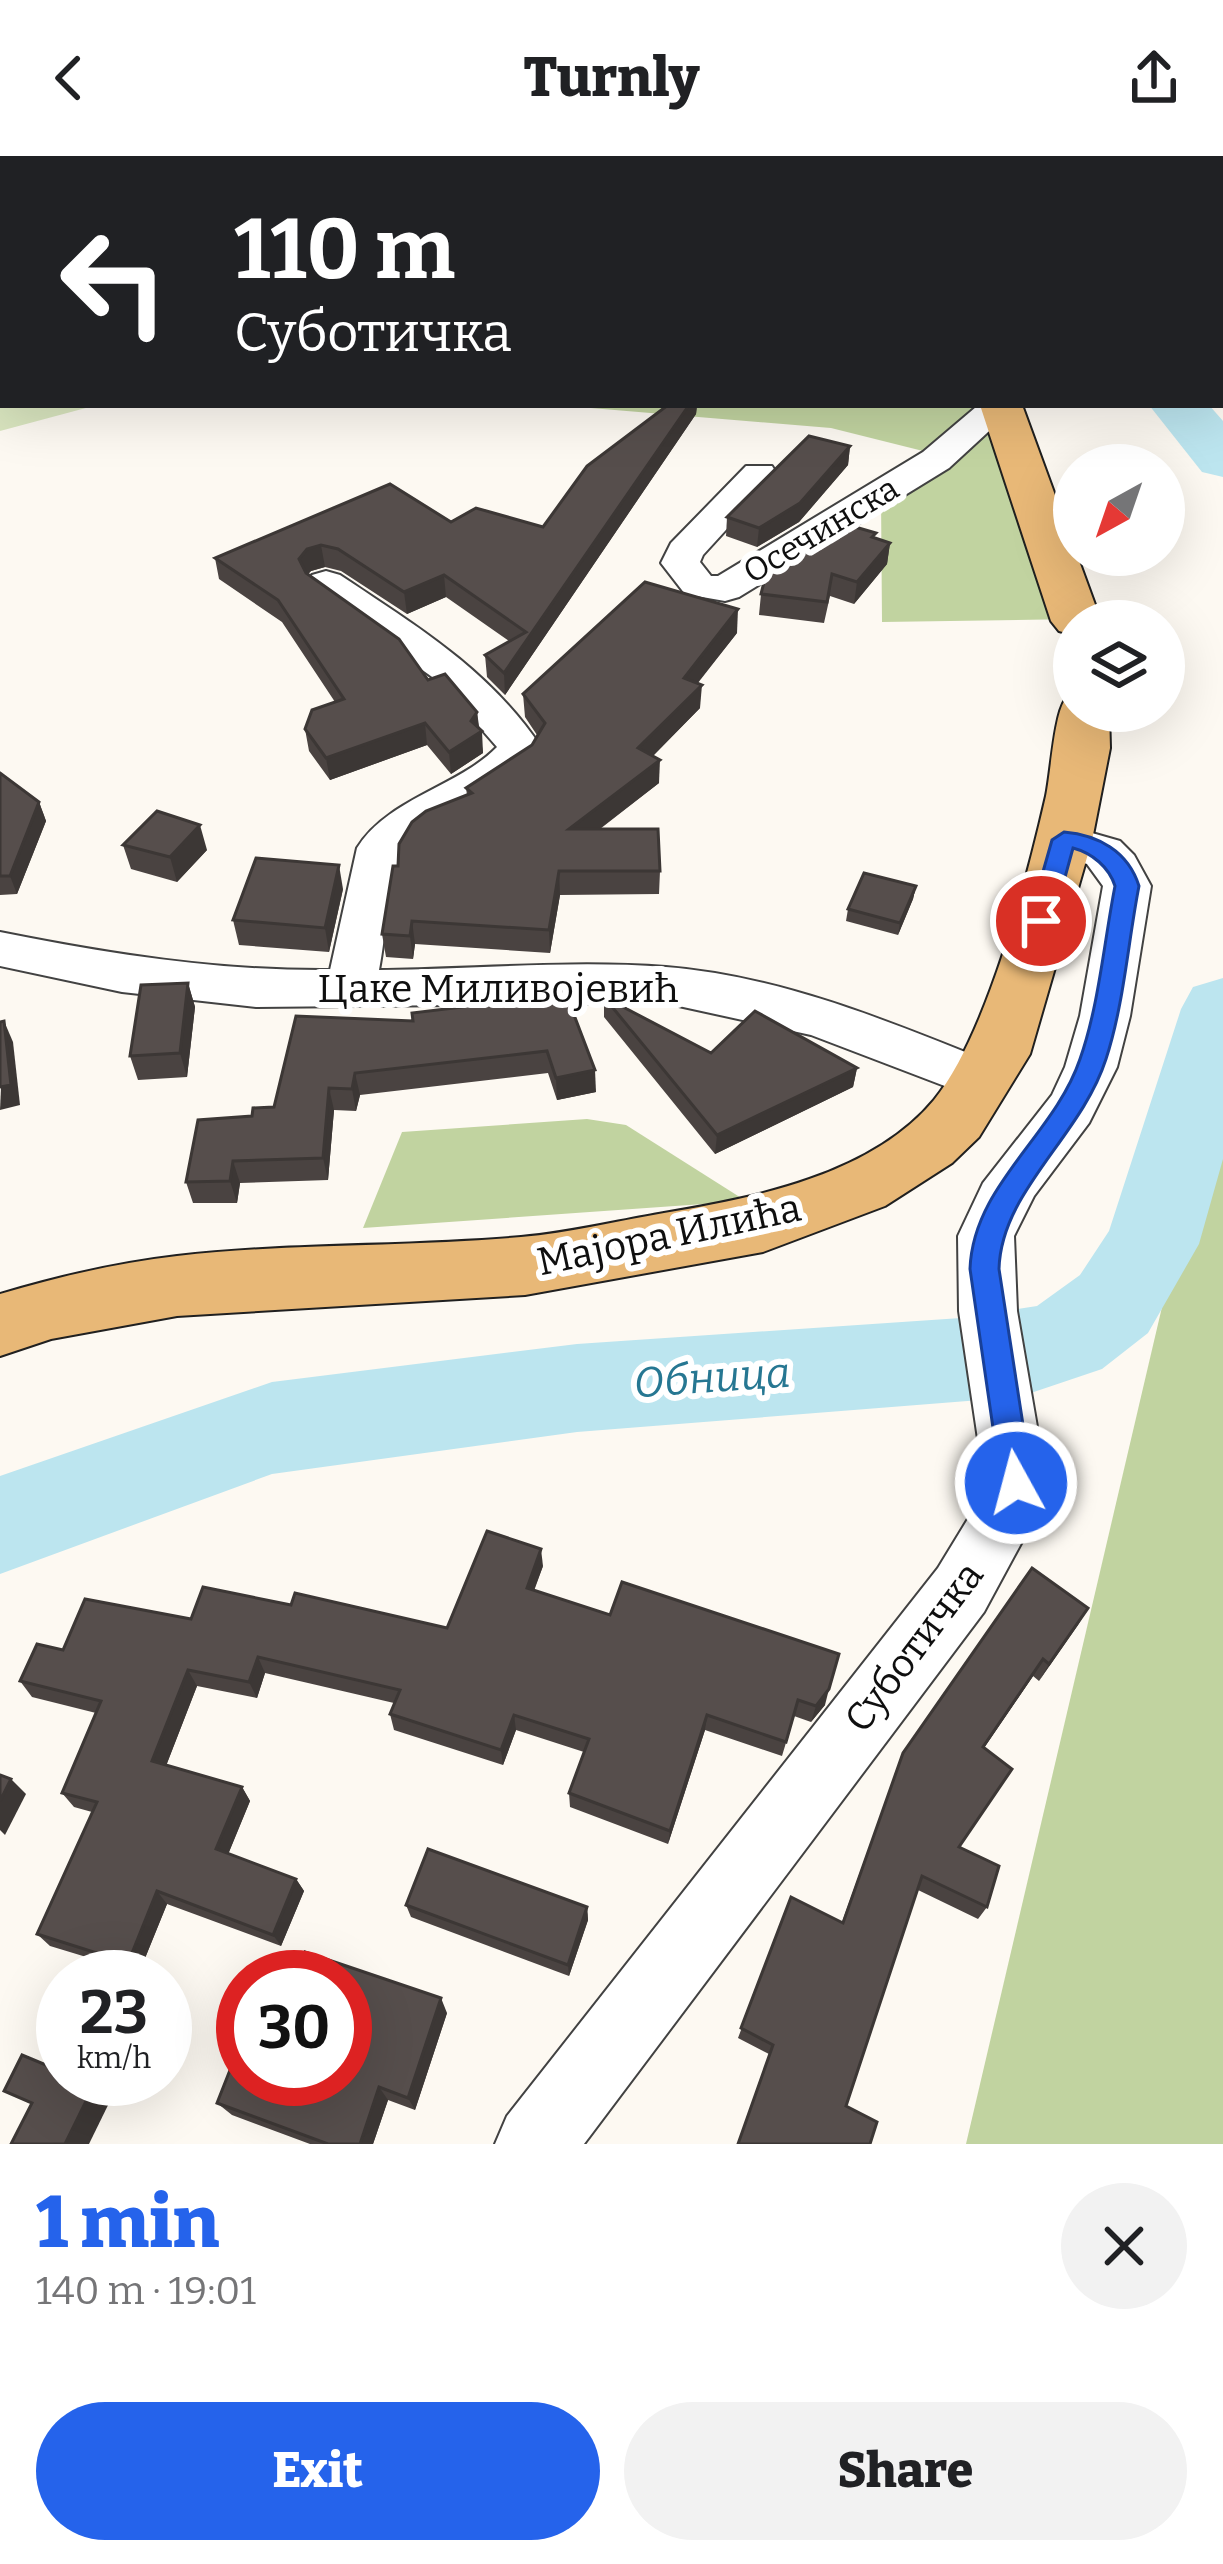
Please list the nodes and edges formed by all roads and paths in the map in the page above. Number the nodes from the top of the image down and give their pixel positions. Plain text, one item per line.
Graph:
1 (1000, 408) edge
2 (1002, 408) edge
3 (760, 474) dead end
4 (326, 583) edge
5 (1069, 600) edge
6 (1083, 732) edge
7 (1064, 840) junction
8 (0, 949) edge
9 (350, 991) junction
10 (984, 1081) junction
11 (0, 1325) edge
12 (535, 2144) edge

1 - 3 street, Осечинска
2 - 5 main road
4 - 9 street
6 - 7 main road, Мајора Илића
7 - 10 main road, Мајора Илића
7 - 12 street, Суботичка
8 - 9 street, Цаке Миливојевић
9 - 10 street, Цаке Миливојевић
10 - 11 main road, Мајора Илића

